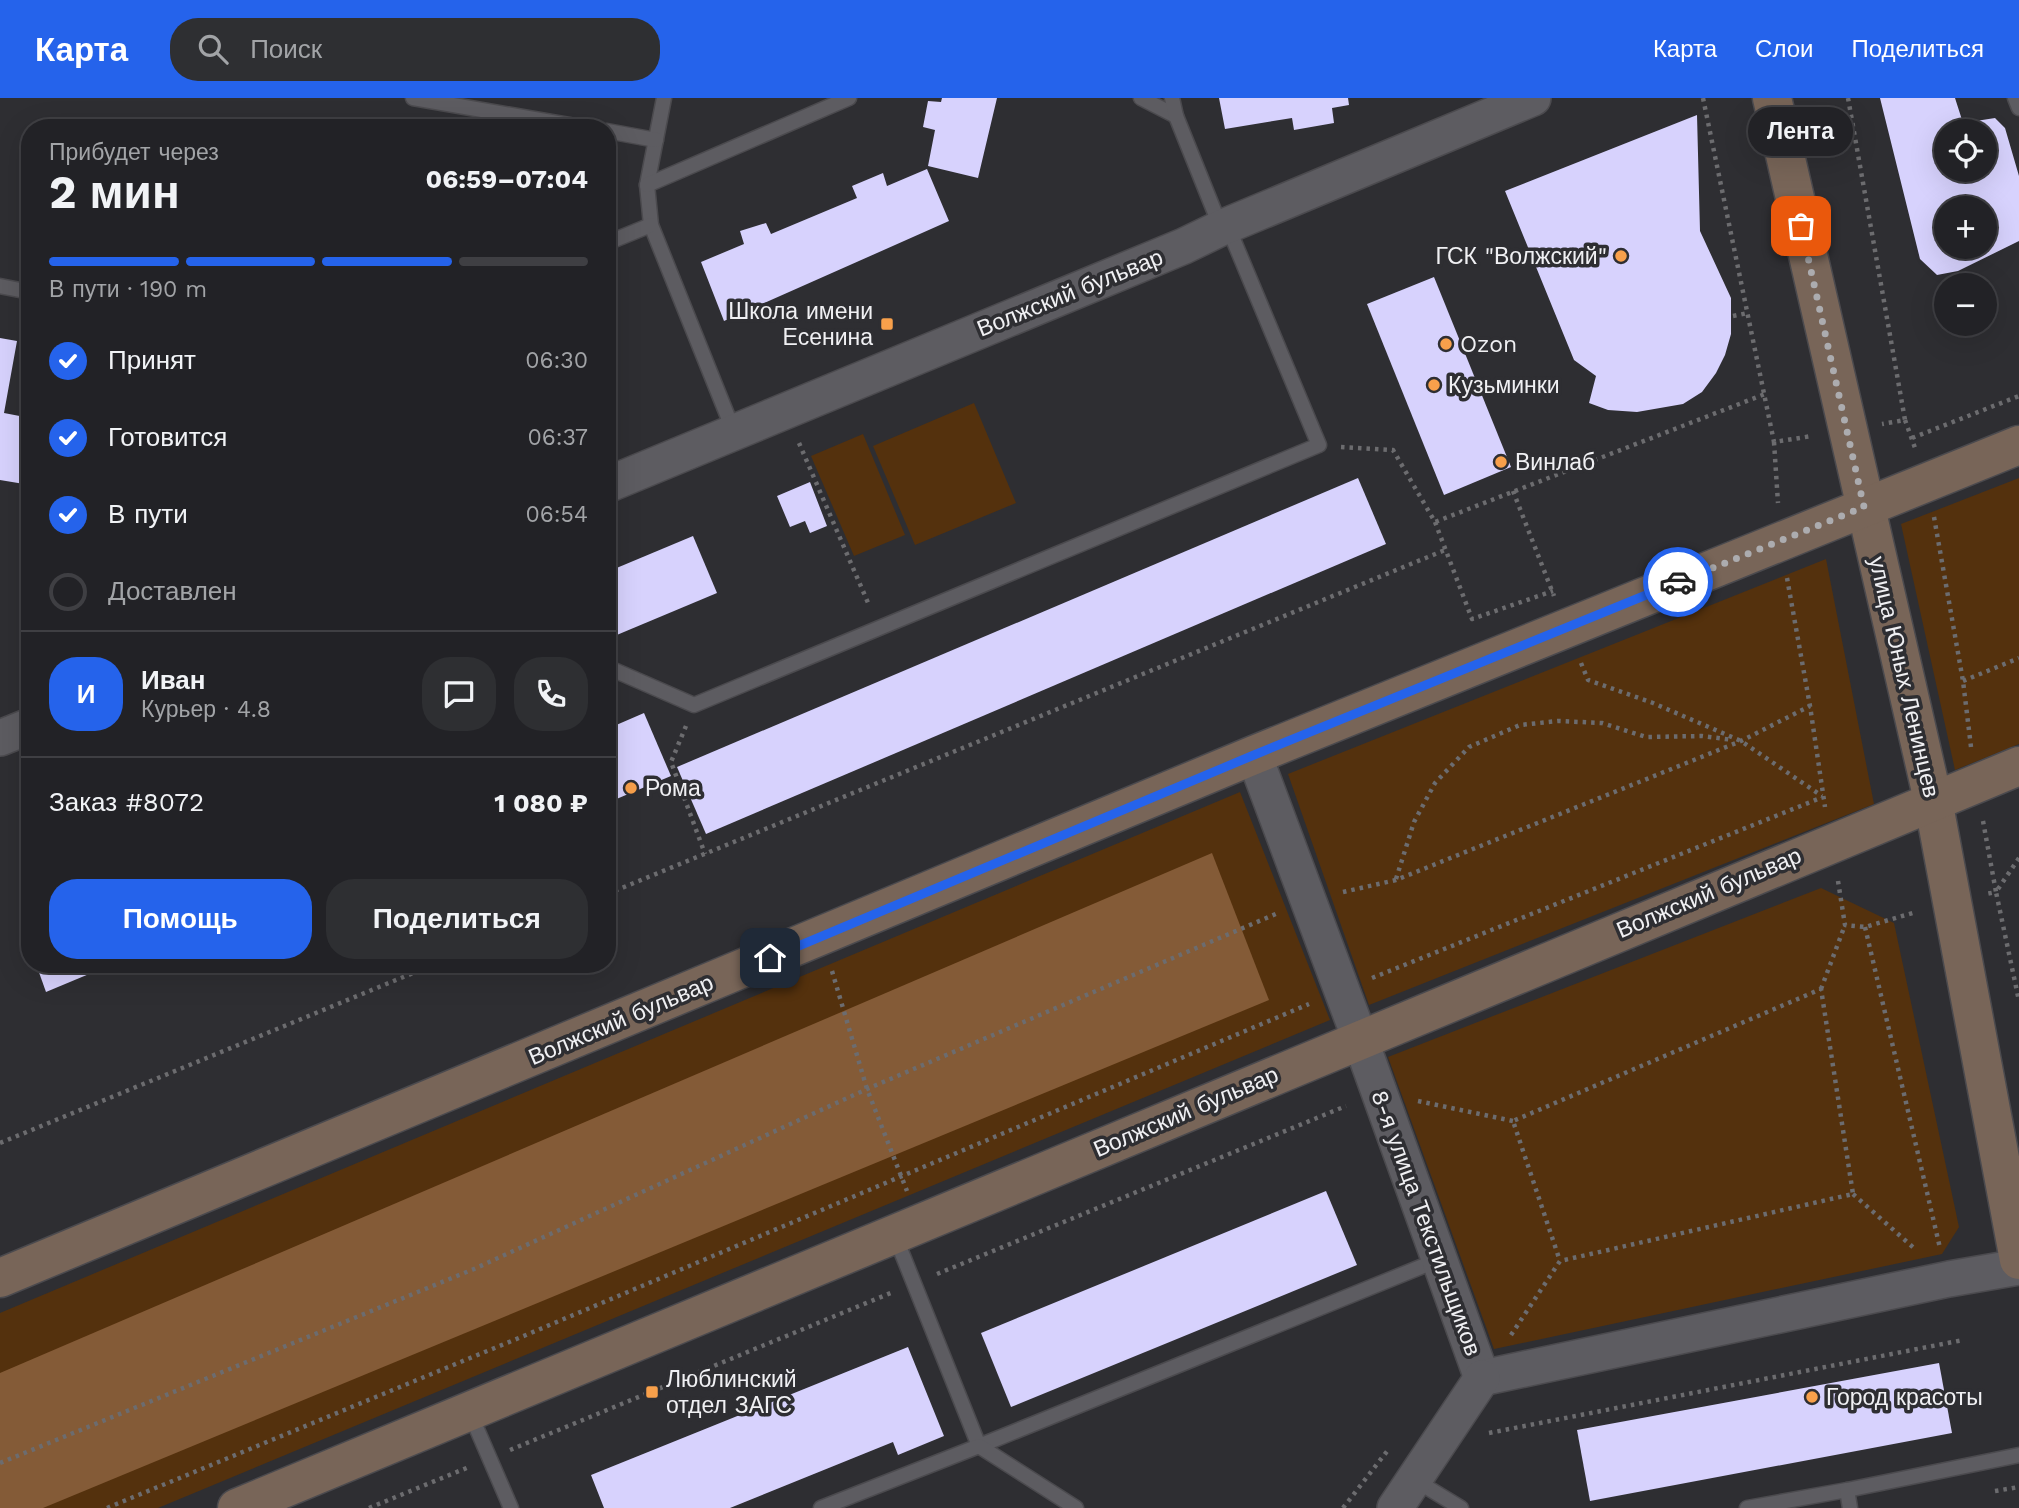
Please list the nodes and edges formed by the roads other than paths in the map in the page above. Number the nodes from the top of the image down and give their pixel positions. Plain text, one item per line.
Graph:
1 (412, 98) edge
2 (664, 98) edge
3 (849, 98) edge
4 (1141, 98) edge
5 (1172, 98) edge
6 (1532, 98) edge
7 (1772, 98) edge
8 (2015, 98) edge
9 (2019, 108) edge
10 (1175, 116) junction
11 (534, 119) edge
12 (616, 133) edge
13 (656, 140) junction
14 (647, 185) junction
15 (650, 225) junction
16 (1224, 227) junction
17 (616, 239) edge
18 (0, 286) edge
19 (21, 290) edge
20 (734, 432) junction
21 (2019, 445) edge
22 (616, 481) edge
23 (1864, 507) junction
24 (616, 671) edge
25 (21, 730) edge
26 (0, 738) edge
27 (1254, 755) junction
28 (2019, 766) edge
29 (1933, 800) junction
30 (1360, 1039) junction
31 (907, 1229) junction
32 (1439, 1259) junction
33 (2019, 1260) edge
34 (2019, 1267) edge
35 (0, 1278) edge
36 (1482, 1378) junction
37 (469, 1412) junction
38 (979, 1446) junction
39 (2019, 1455) edge
40 (1847, 1490) junction
41 (1405, 1494) edge
42 (237, 1508) edge
43 (511, 1508) edge
44 (821, 1508) edge
45 (1076, 1508) edge
46 (1461, 1508) edge
47 (1747, 1508) edge
48 (1850, 1508) edge

1 - 11 lane
2 - 13 lane
3 - 14 lane
4 - 10 lane
5 - 10 lane
6 - 16 street, Волжский бульвар
7 - 23 main road, улица Юных Ленинцев
8 - 9 lane
10 - 16 lane
12 - 13 lane
13 - 14 lane
14 - 15 lane
15 - 17 lane
15 - 20 lane
16 - 20 street, Волжский бульвар
16 - 24 lane
18 - 19 lane
20 - 22 street, Волжский бульвар
21 - 23 main road, Волжский бульвар
23 - 27 main road, Волжский бульвар
23 - 29 main road, улица Юных Ленинцев
25 - 26 street
27 - 30 street, 8-я улица Текстильщиков
27 - 35 main road, Волжский бульвар
28 - 29 main road, Волжский бульвар
29 - 30 main road, Волжский бульвар
29 - 33 main road, улица Юных Ленинцев
30 - 31 main road, Волжский бульвар
30 - 32 street, 8-я улица Текстильщиков
31 - 37 main road, Волжский бульвар
31 - 38 lane
32 - 36 street, 8-я улица Текстильщиков
32 - 38 lane
34 - 36 street
36 - 41 street, 8-я улица Текстильщиков
37 - 42 main road, Волжский бульвар
37 - 43 lane
38 - 44 lane
38 - 45 lane
39 - 40 lane
40 - 47 lane
40 - 48 lane
41 - 46 lane

